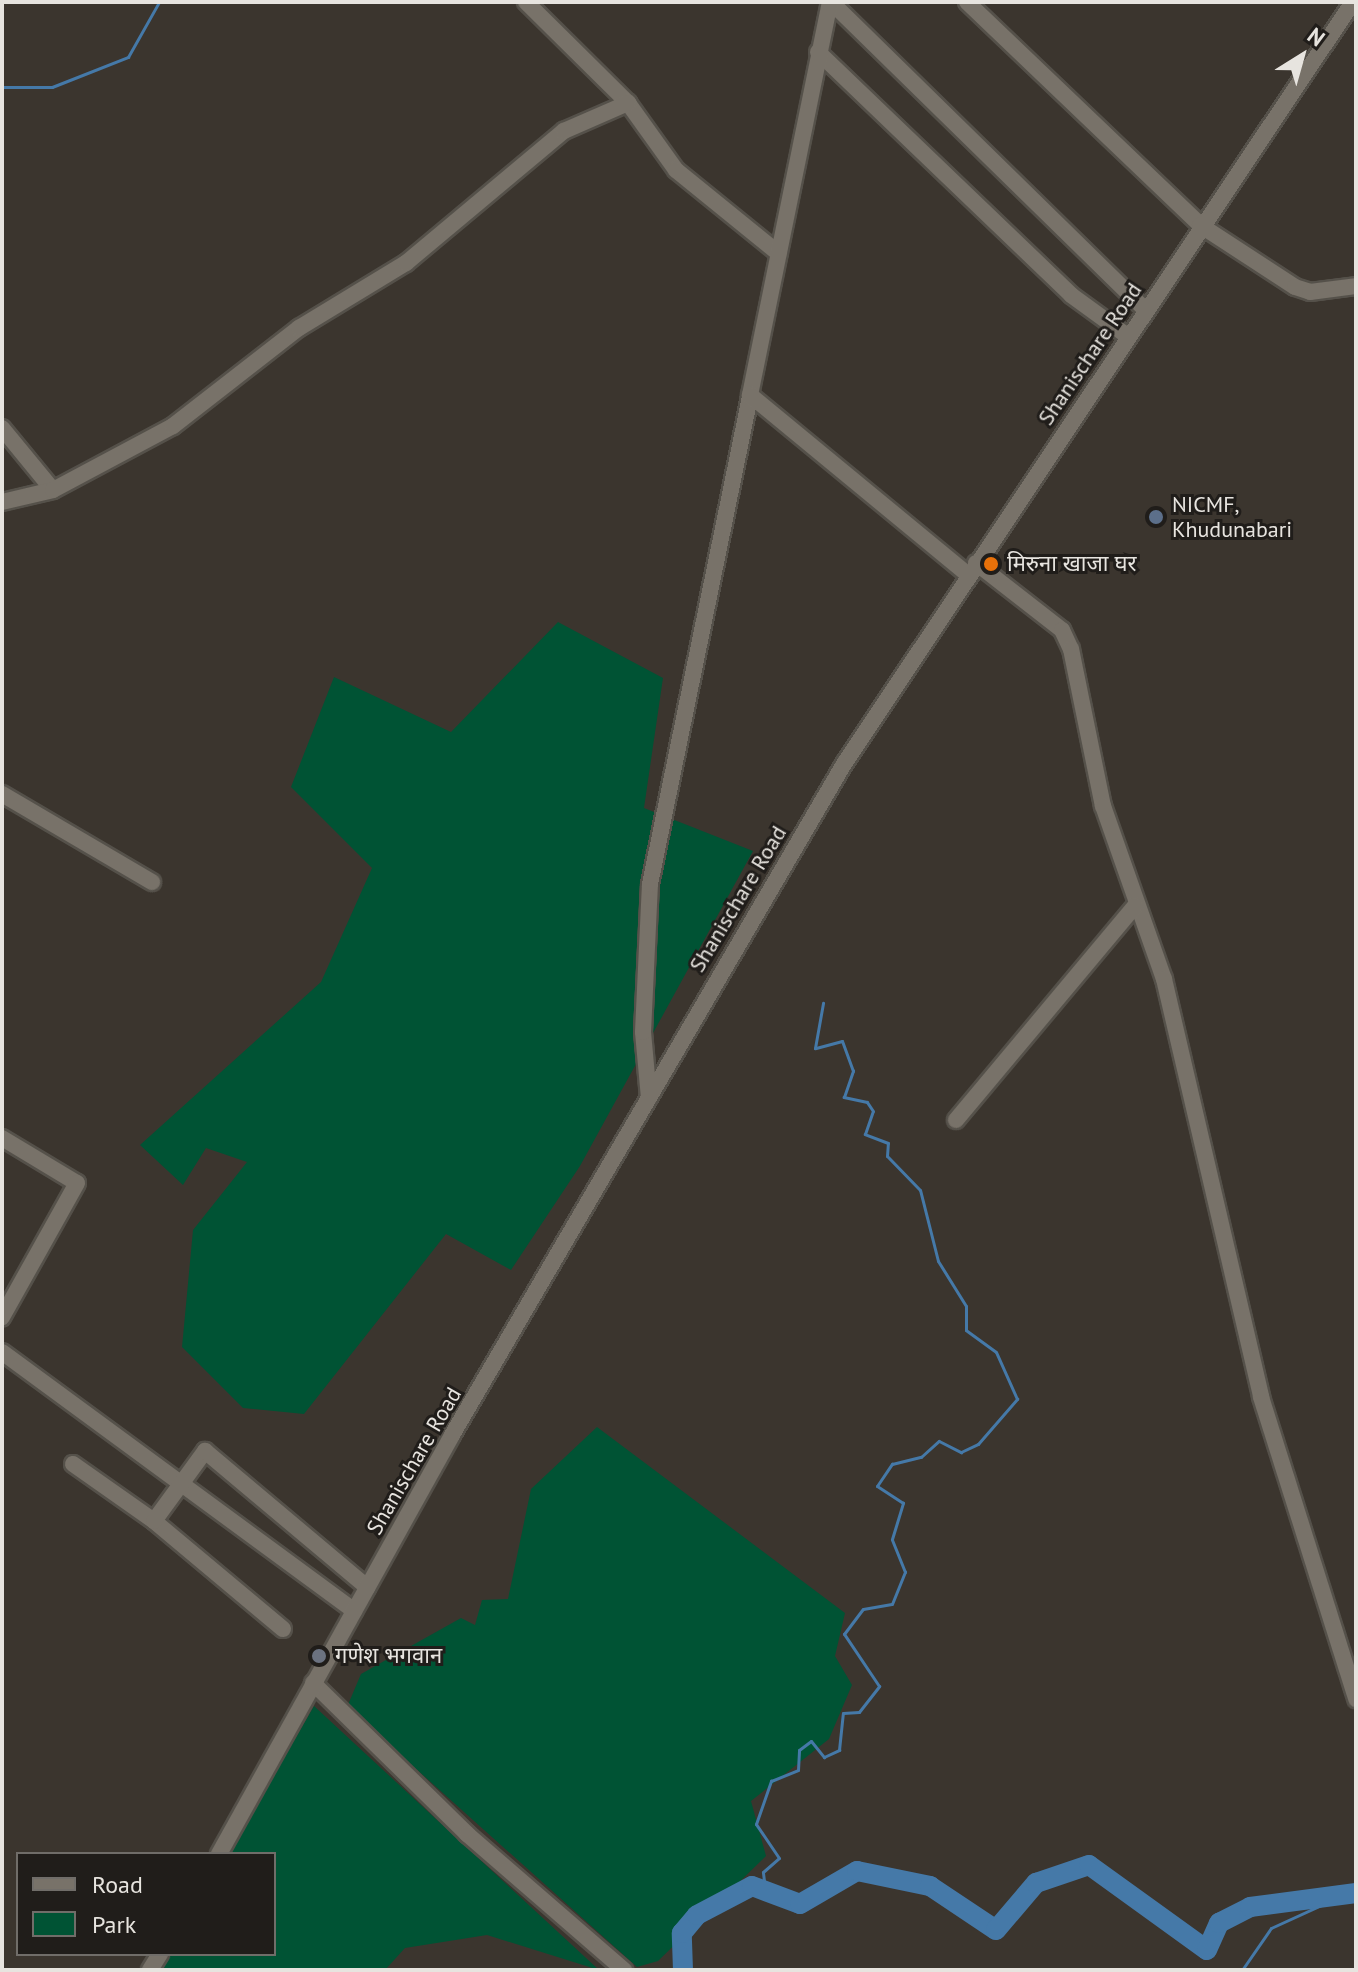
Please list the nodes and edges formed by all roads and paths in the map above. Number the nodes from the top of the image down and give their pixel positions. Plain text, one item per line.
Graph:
1 (526, 2) edge
2 (830, 2) edge
3 (967, 2) edge
4 (1353, 2) edge
5 (818, 52) junction
6 (628, 103) junction
7 (1200, 225) junction
8 (778, 253) junction
9 (1356, 286) edge
10 (1145, 310) junction
11 (1126, 335) junction
12 (750, 395) junction
13 (2, 428) edge
14 (53, 490) junction
15 (2, 502) edge
16 (972, 569) junction
17 (2, 794) edge
18 (152, 882) dead end
19 (1135, 906) junction
20 (649, 1098) junction
21 (956, 1120) dead end
22 (2, 1138) edge
23 (2, 1317) edge
24 (2, 1352) edge
25 (73, 1464) dead end
26 (182, 1482) junction
27 (154, 1521) junction
28 (367, 1587) junction
29 (354, 1611) junction
30 (283, 1629) dead end
31 (313, 1683) junction
32 (1356, 1699) edge
33 (220, 1852) edge
34 (624, 1970) edge

1 - 6 street
2 - 5 street
2 - 10 street
3 - 7 street
4 - 7 street, Shanischare Road
5 - 8 street
5 - 11 street
6 - 8 street
6 - 14 street
7 - 9 street
7 - 10 street, Shanischare Road
8 - 12 street
10 - 11 street, Shanischare Road
11 - 16 street, Shanischare Road
12 - 16 street
12 - 20 street
13 - 14 street
14 - 15 street
16 - 19 street
16 - 20 street, Shanischare Road
17 - 18 street
19 - 21 street
19 - 32 street
20 - 28 street, Shanischare Road
22 - 23 street
24 - 26 street
25 - 27 street
26 - 27 street
26 - 28 street
26 - 29 street
27 - 30 street
28 - 29 street, Shanischare Road
29 - 31 street, Shanischare Road
31 - 33 street, Shanischare Road
31 - 34 street

